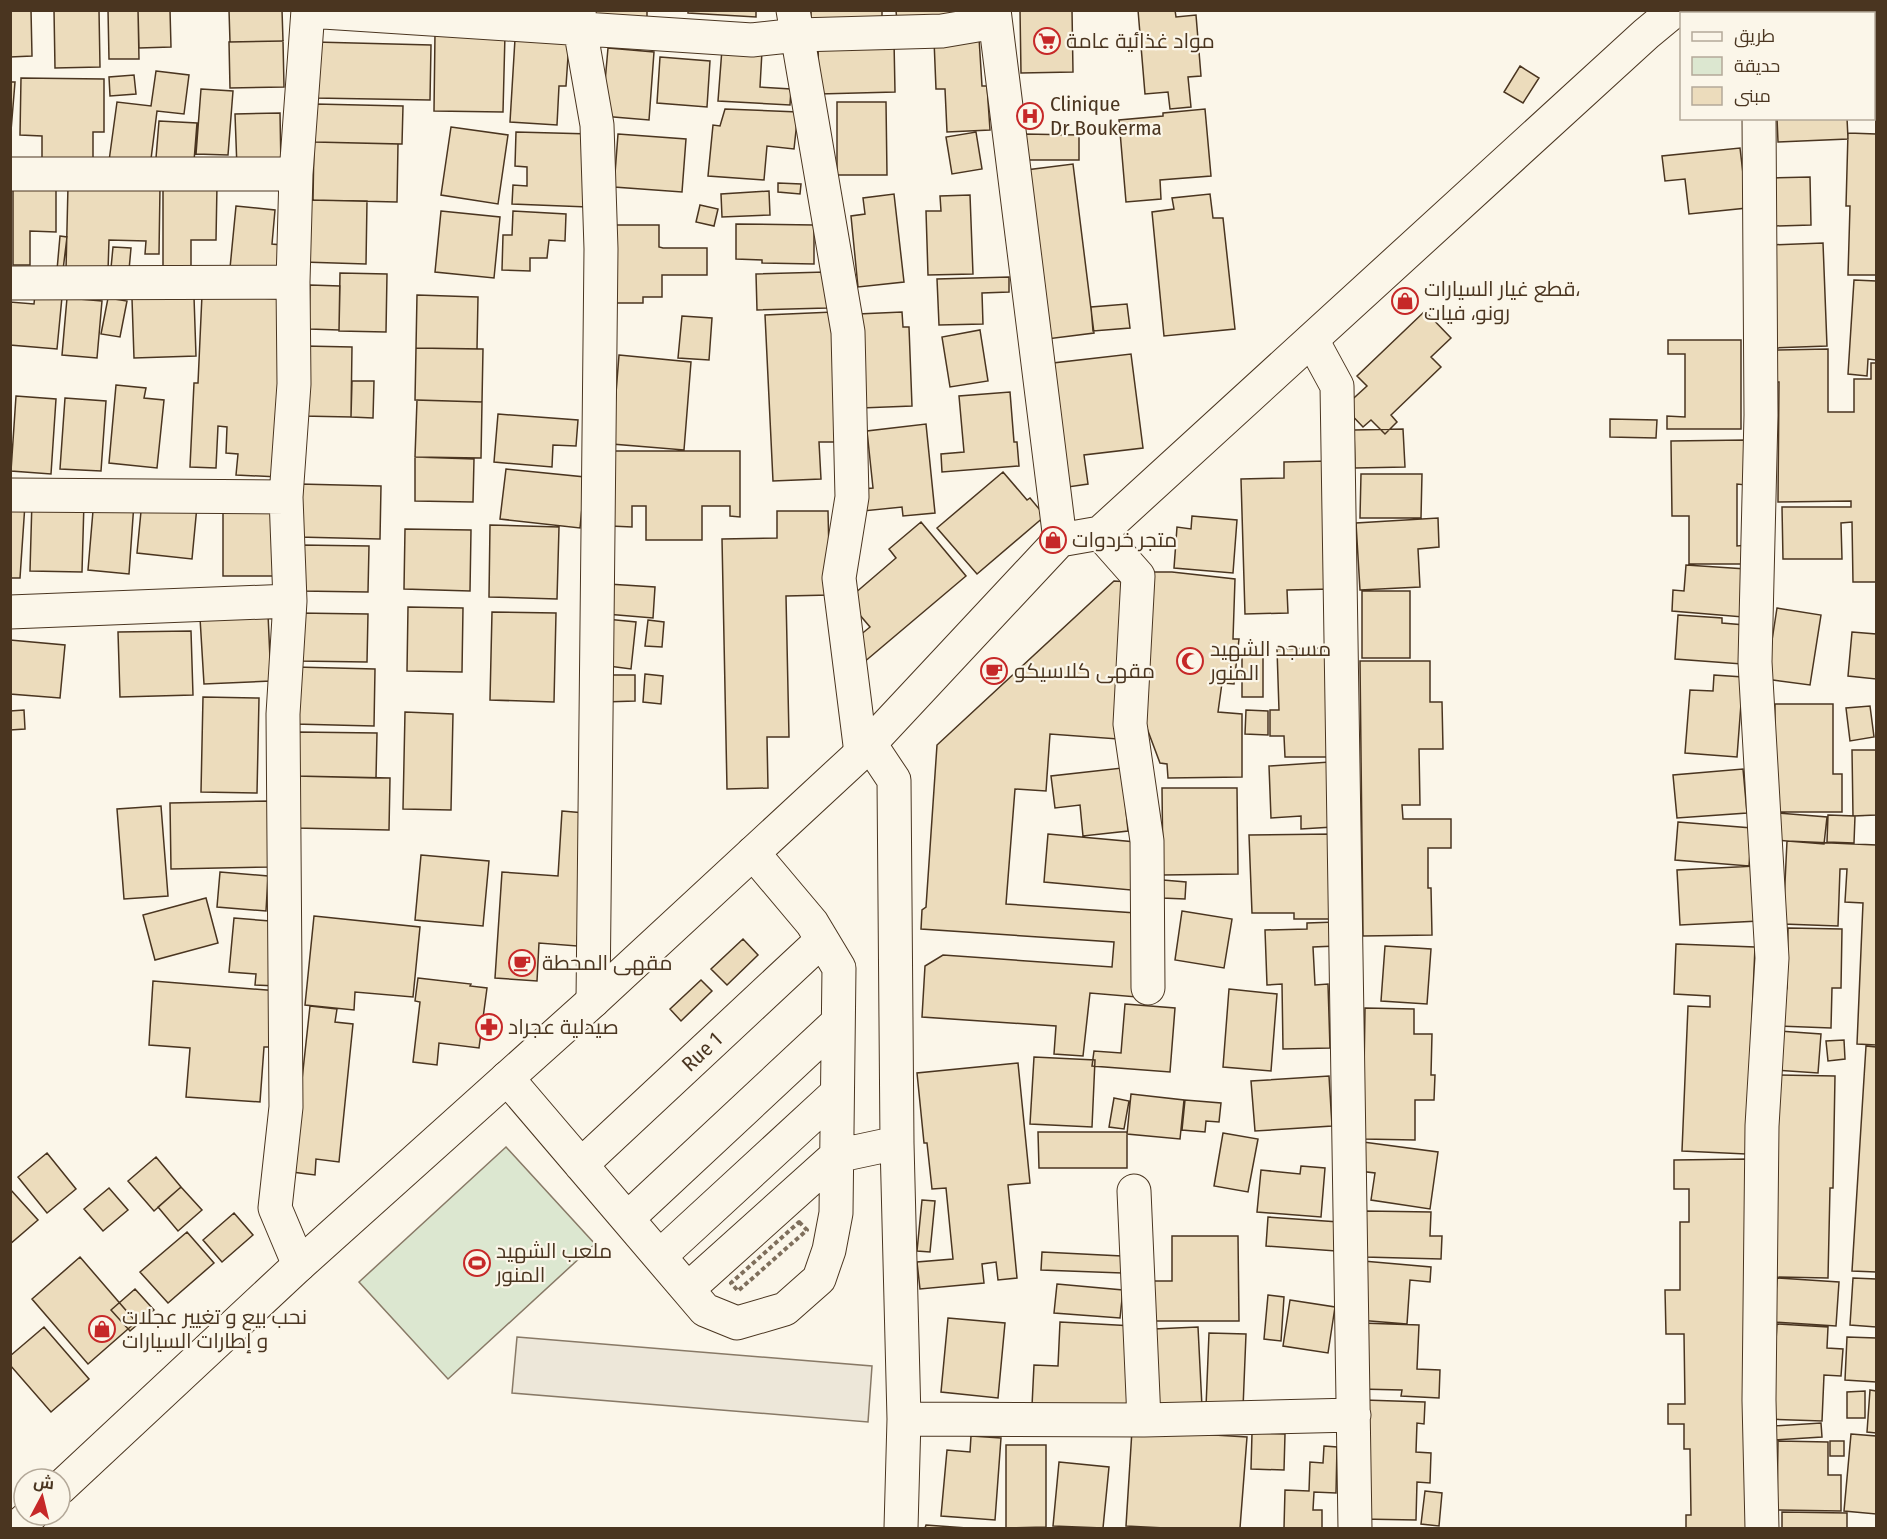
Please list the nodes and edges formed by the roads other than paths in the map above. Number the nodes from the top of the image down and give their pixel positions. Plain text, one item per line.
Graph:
1 (1675, 10) edge
2 (308, 11) edge
3 (995, 16) edge
4 (580, 19) edge
5 (796, 23) edge
6 (1759, 120) edge
7 (10, 174) edge
8 (296, 174) junction
9 (293, 282) junction
10 (10, 283) edge
11 (1312, 340) junction
12 (10, 495) edge
13 (286, 497) junction
14 (1100, 534) junction
15 (1060, 540) junction
16 (290, 601) junction
17 (10, 612) edge
18 (865, 749) junction
19 (753, 853) junction
20 (822, 940) junction
21 (1148, 988) dead end
22 (593, 1001) junction
23 (838, 1022) junction
24 (507, 1078) junction
25 (837, 1093) junction
26 (897, 1143) junction
27 (837, 1156) junction
28 (581, 1165) junction
29 (1134, 1191) dead end
30 (628, 1218) junction
31 (660, 1256) junction
32 (299, 1265) junction
33 (688, 1289) junction
34 (1354, 1415) junction
35 (904, 1419) junction
36 (1143, 1420) junction
37 (72, 1477) edge
38 (901, 1528) edge
39 (1355, 1528) edge
40 (1762, 1528) edge

1 - 11 street
2 - 4 street
2 - 8 street
3 - 5 street
3 - 15 street
4 - 5 street
4 - 22 street
5 - 18 street
6 - 40 street
7 - 8 street
8 - 9 street
9 - 10 street
9 - 13 street
11 - 14 street
11 - 34 street
12 - 13 street
13 - 16 street
14 - 15 street
14 - 21 street
15 - 18 street
16 - 17 street
16 - 32 street
18 - 19 street
18 - 26 street
19 - 20 street
19 - 22 street
20 - 23 street
20 - 28 street, Rue 1
22 - 24 street
23 - 25 street
23 - 30 street
24 - 28 street
24 - 32 street
25 - 27 street
25 - 31 street
26 - 27 street
26 - 35 street
27 - 33 street
27 - 33 street
28 - 30 street
29 - 36 street
30 - 31 street
31 - 33 street
32 - 37 street
34 - 36 street
34 - 39 street
35 - 36 street
35 - 38 street

